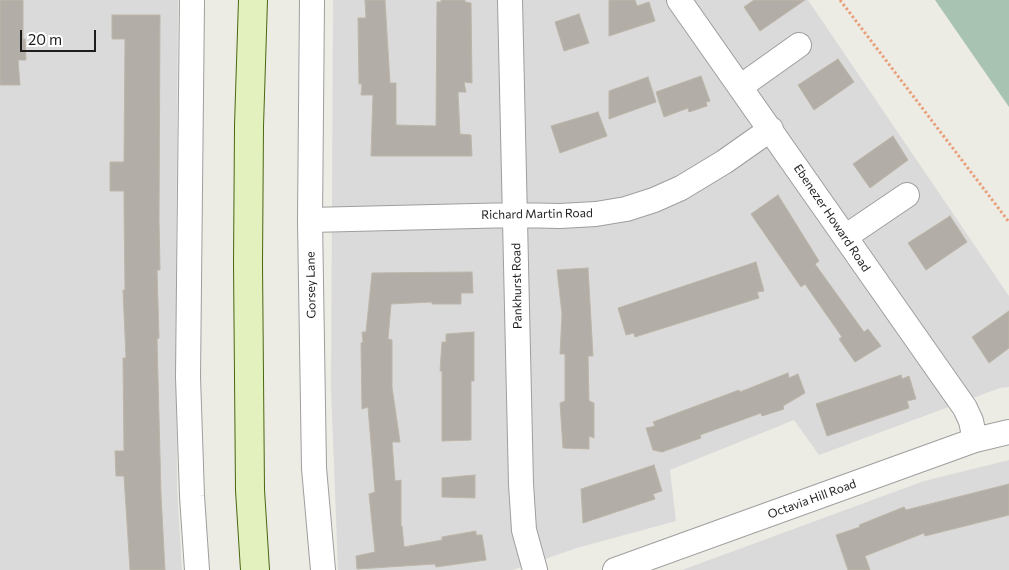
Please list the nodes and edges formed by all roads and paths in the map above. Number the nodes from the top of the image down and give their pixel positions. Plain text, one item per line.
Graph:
1 (192, 0) edge
2 (253, 0) edge
3 (312, 0) edge
4 (510, 0) edge
5 (679, 0) edge
6 (840, 0) edge
7 (799, 45) dead end
8 (740, 87) junction
9 (772, 129) junction
10 (907, 195) dead end
11 (515, 215) junction
12 (310, 220) junction
13 (1009, 222) edge
14 (845, 237) junction
15 (1009, 432) edge
16 (975, 440) junction
17 (196, 570) edge
18 (255, 570) edge
19 (323, 570) edge
20 (535, 570) edge
21 (615, 570) edge

1 - 17 street
2 - 18 main road
3 - 12 street, Gorsey Lane
4 - 11 street, Pankhurst Road
5 - 8 street, Ebenezer Howard Road
6 - 13 path
7 - 8 street
8 - 9 street, Ebenezer Howard Road
9 - 11 street, Richard Martin Road
9 - 14 street, Ebenezer Howard Road
10 - 14 street
11 - 12 street, Richard Martin Road
11 - 20 street, Pankhurst Road
12 - 19 street, Gorsey Lane
14 - 16 street, Ebenezer Howard Road
15 - 16 street, Octavia Hill Road
16 - 21 street, Octavia Hill Road

